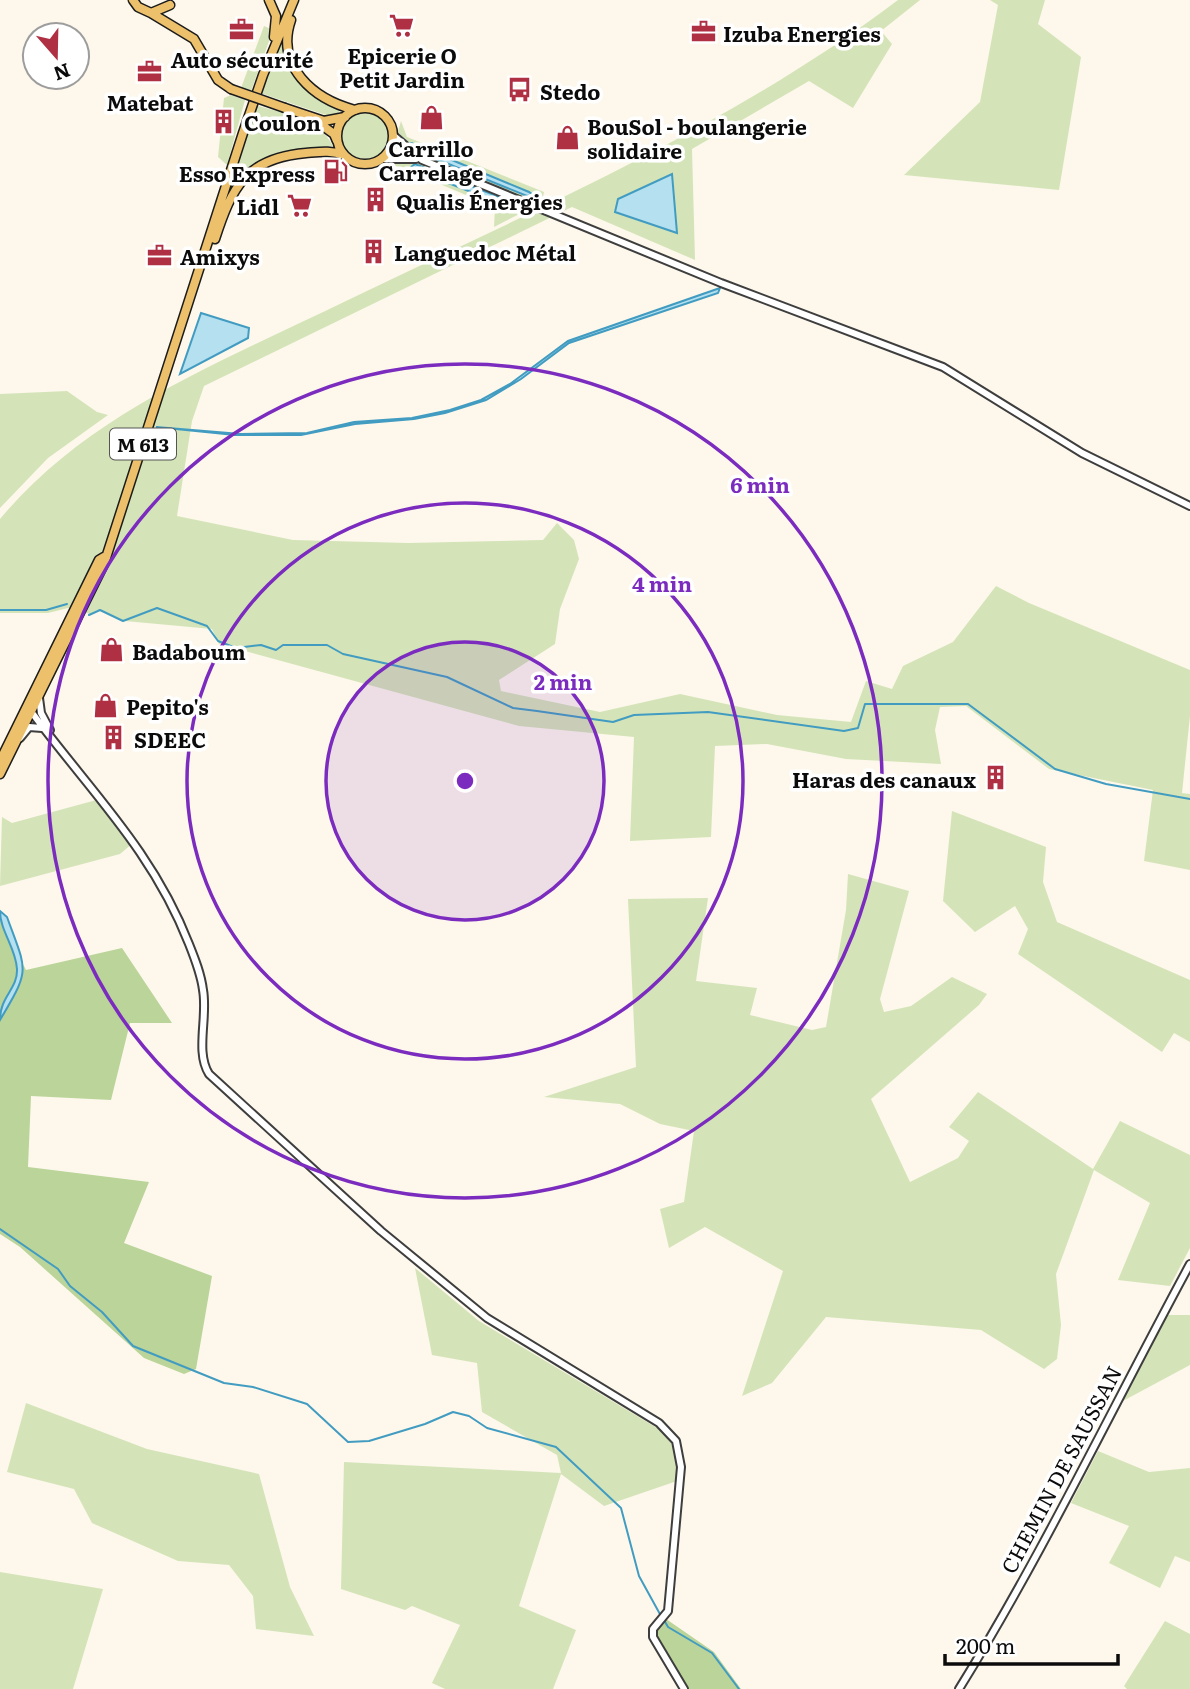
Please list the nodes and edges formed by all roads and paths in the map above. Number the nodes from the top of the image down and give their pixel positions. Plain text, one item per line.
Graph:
1 (133, 0) edge
2 (269, 0) edge
3 (296, 0) edge
4 (171, 3) edge
5 (151, 13) junction
6 (173, 27) junction
7 (355, 110) junction
8 (311, 117) junction
9 (345, 117) junction
10 (243, 133) junction
11 (393, 135) junction
12 (337, 142) junction
13 (344, 155) junction
14 (382, 159) junction
15 (422, 160) junction
16 (180, 330) junction
17 (1190, 506) edge
18 (104, 557) junction
19 (33, 710) junction
20 (54, 738) junction
21 (15, 744) junction
22 (0, 761) edge
23 (0, 774) edge
24 (1190, 1264) edge
25 (684, 1689) edge
26 (959, 1689) edge

1 - 5 main road
2 - 10 main road
3 - 7 main road, M 613
3 - 10 main road, M 613
4 - 5 main road
4 - 6 main road
5 - 6 main road
6 - 8 main road, bridge
7 - 9 main road
7 - 11 main road
8 - 9 main road
8 - 12 main road
9 - 12 main road
10 - 16 main road, M 613
11 - 14 main road
11 - 15 street
12 - 13 main road
13 - 14 main road
13 - 16 main road, M 613
14 - 15 street
15 - 17 street
16 - 18 main road, M 613
18 - 19 main road, M 613
18 - 19 main road, M 613
19 - 20 street
19 - 21 main road, M 613
19 - 22 main road, M 613
20 - 21 street
20 - 25 street
21 - 23 main road, M 613
24 - 26 street, CHEMIN DE SAUSSAN

